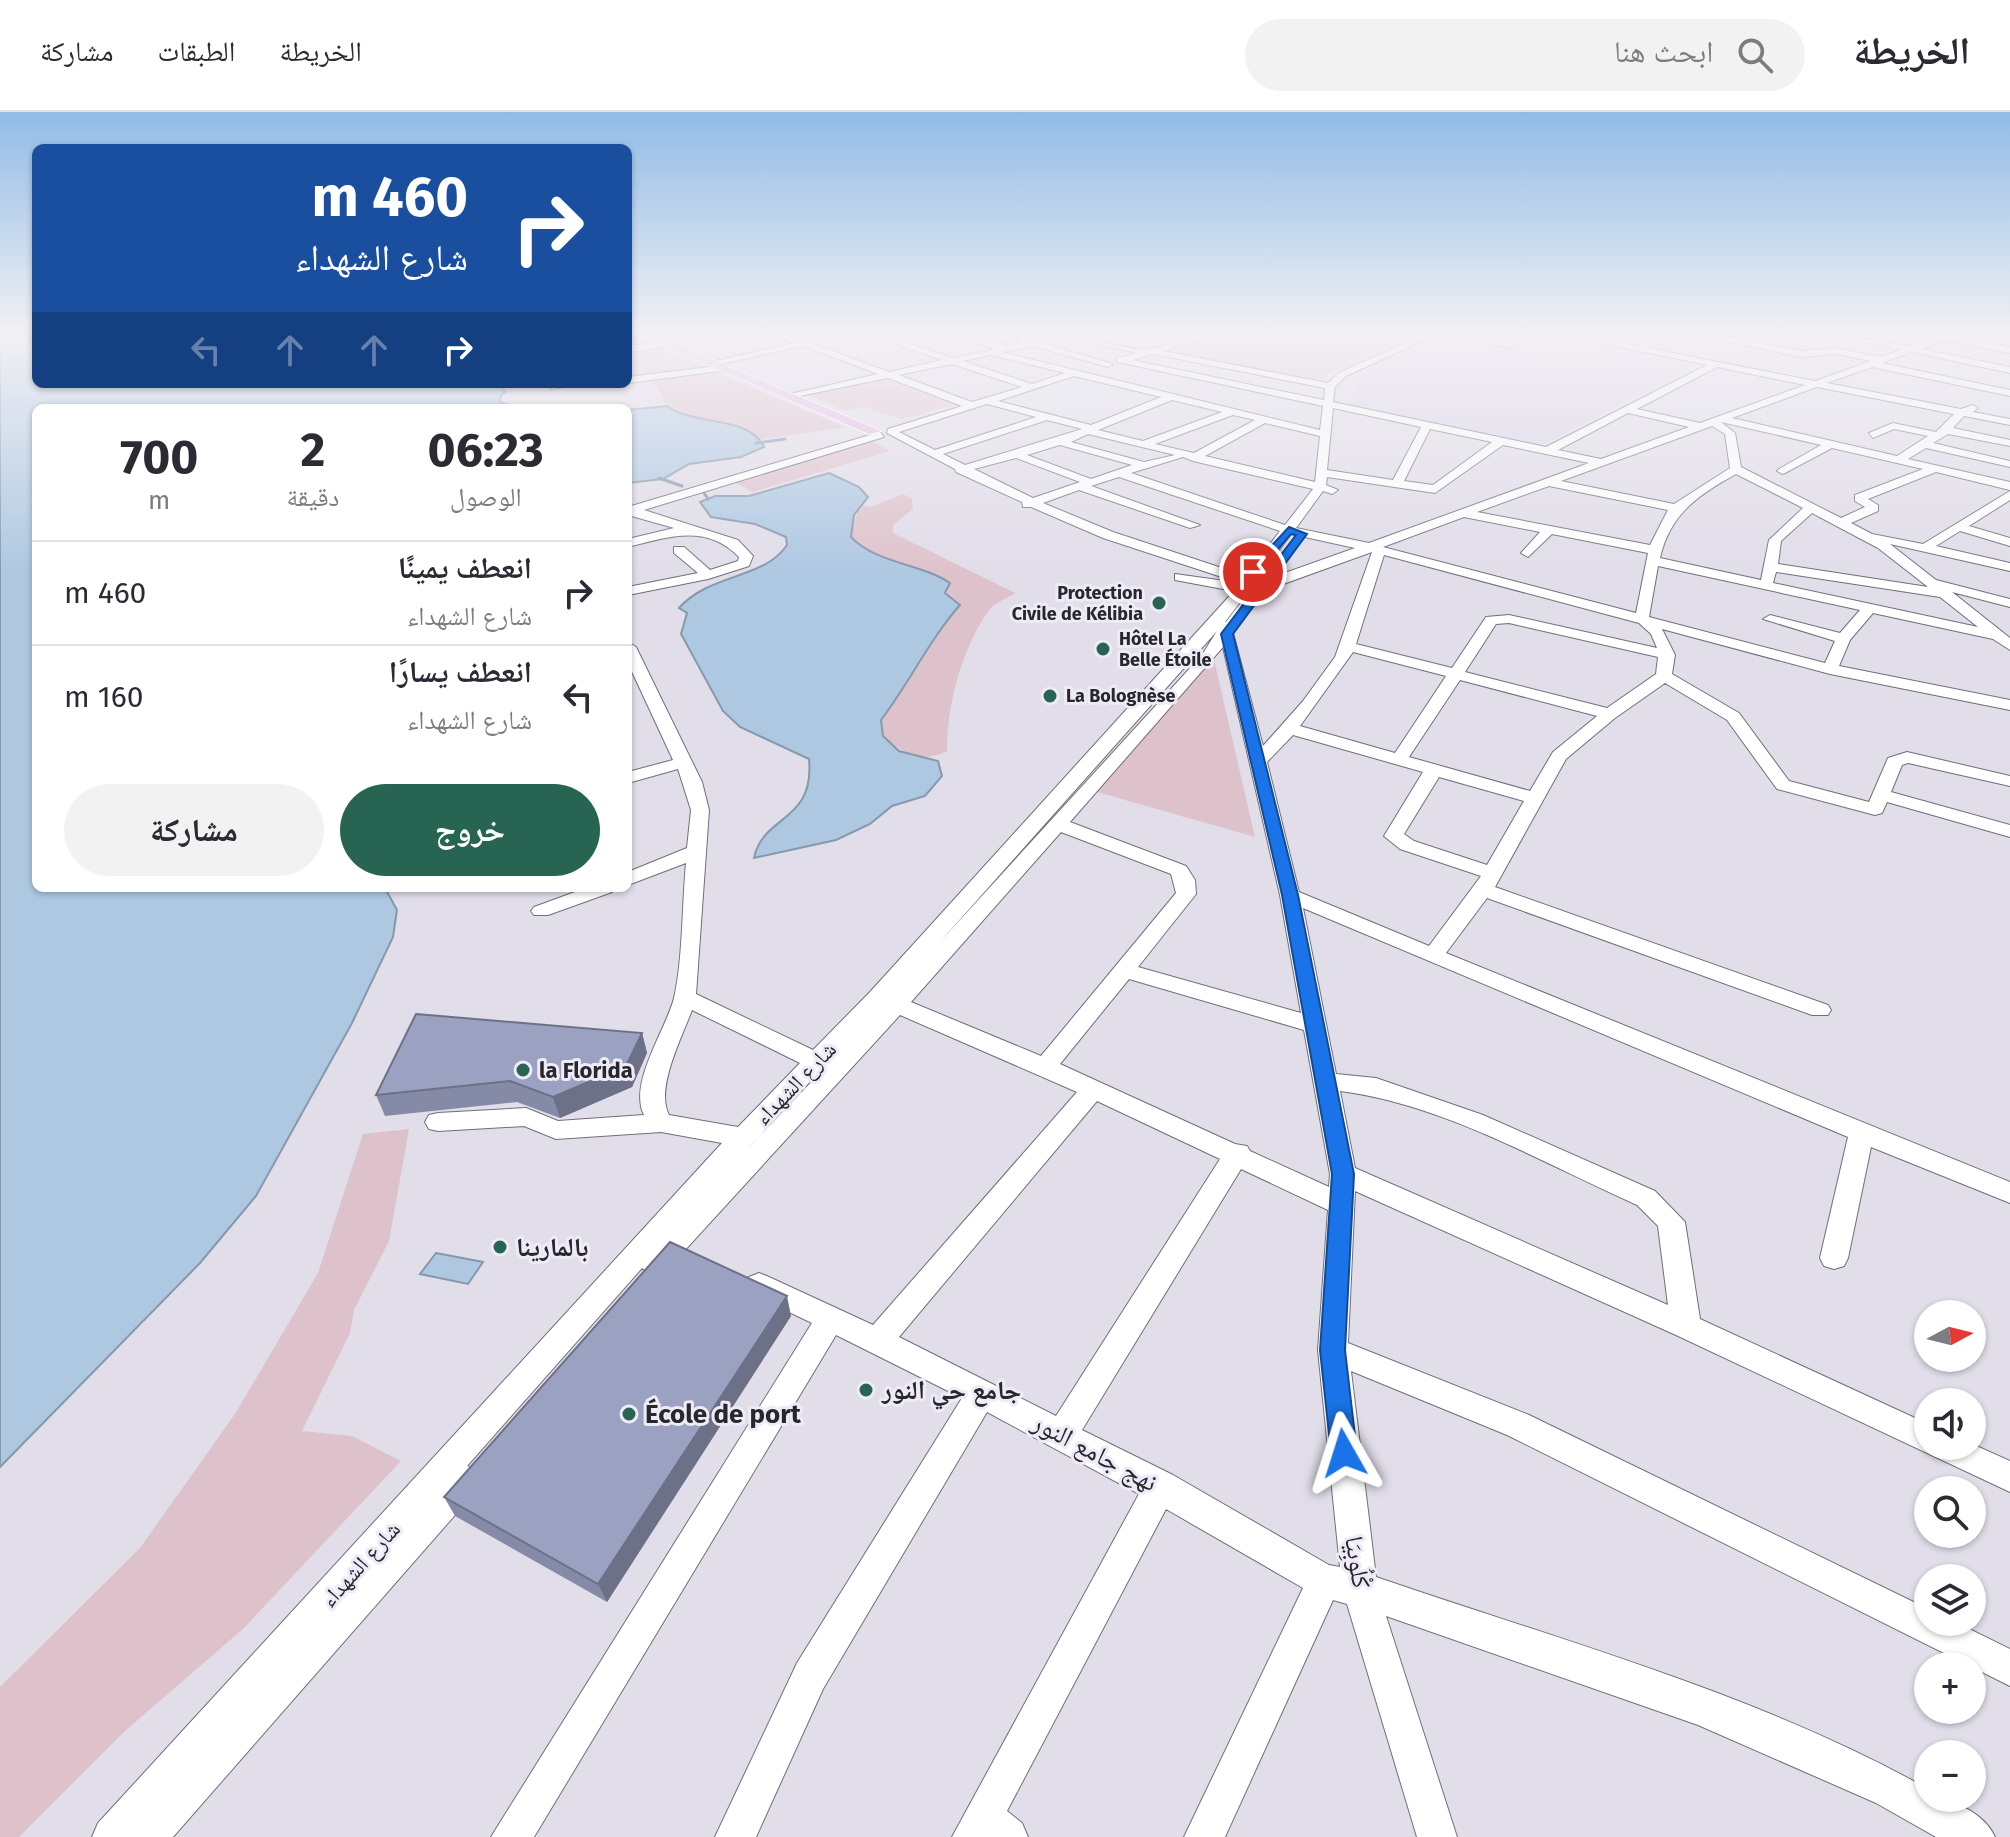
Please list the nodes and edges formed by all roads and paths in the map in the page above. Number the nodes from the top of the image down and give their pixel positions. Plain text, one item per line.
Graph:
1 (840, 414) edge
2 (944, 414) edge
3 (1028, 414) edge
4 (1130, 414) edge
5 (1226, 414) edge
6 (1243, 414) edge
7 (1330, 414) edge
8 (1334, 414) edge
9 (1393, 414) edge
10 (1620, 414) edge
11 (1650, 414) edge
12 (1738, 414) edge
13 (1959, 414) joint
14 (1044, 418) junction
15 (1264, 419) junction
16 (1713, 423) junction
17 (2010, 424) edge
18 (1426, 427) junction
19 (1091, 430) junction
20 (883, 432) junction
21 (1941, 432) junction
22 (1325, 434) junction
23 (1873, 435) dead end
24 (1060, 442) junction
25 (1499, 442) junction
26 (2007, 443) dead end
27 (1831, 444) junction
28 (1924, 444) junction
29 (1142, 445) junction
30 (1547, 451) junction
31 (933, 454) junction
32 (1018, 455) junction
33 (1189, 457) junction
34 (1900, 459) junction
35 (1600, 462) junction
36 (2010, 464) edge
37 (1144, 465) junction
38 (1936, 468) junction
39 (1736, 469) junction
40 (958, 470) junction
41 (1783, 471) dead end
42 (1122, 474) junction
43 (1547, 481) junction
44 (1328, 482) junction
45 (1086, 485) junction
46 (1396, 485) junction
47 (2010, 486) edge
48 (2010, 495) edge
49 (1028, 504) junction
50 (1223, 508) junction
51 (1674, 508) junction
52 (632, 509) edge
53 (1809, 509) junction
54 (632, 511) edge
55 (1618, 511) dead end
56 (1460, 513) junction
57 (1665, 521) junction
58 (1841, 523) junction
59 (1194, 525) junction
60 (1300, 527) junction
61 (1959, 527) junction
62 (691, 528) junction
63 (1549, 530) junction
64 (1867, 535) junction
65 (632, 542) edge
66 (2010, 542) edge
67 (1926, 547) junction
68 (1374, 548) junction
69 (679, 550) dead end
70 (1149, 550) junction
71 (1528, 553) dead end
72 (1654, 555) junction
73 (1135, 556) junction
74 (1772, 567) junction
75 (2010, 567) edge
76 (1169, 572) junction
77 (708, 575) junction
78 (1253, 581) junction
79 (1927, 582) junction
80 (1766, 586) junction
81 (632, 590) edge
82 (1941, 593) junction
83 (2010, 603) edge
84 (1870, 607) junction
85 (1642, 618) junction
86 (1770, 619) dead end
87 (1224, 621) junction
88 (1995, 635) junction
89 (1843, 639) junction
90 (2010, 645) edge
91 (1348, 646) junction
92 (1667, 655) junction
93 (632, 656) edge
94 (1830, 669) junction
95 (1456, 674) junction
96 (1664, 676) junction
97 (2010, 705) edge
98 (1609, 714) junction
99 (1291, 729) junction
100 (1259, 760) junction
101 (1399, 760) junction
102 (681, 763) junction
103 (1433, 771) junction
104 (632, 777) edge
105 (2010, 781) edge
106 (1881, 795) junction
107 (1533, 798) junction
108 (1058, 824) junction
109 (2010, 831) edge
110 (698, 851) junction
111 (632, 877) edge
112 (1488, 881) junction
113 (594, 892) edge
114 (1290, 895) junction
115 (541, 911) dead end
116 (1432, 956) junction
117 (1126, 971) junction
118 (685, 998) junction
119 (886, 1000) junction
120 (1820, 1010) dead end
121 (1315, 1025) junction
122 (826, 1066) junction
123 (1045, 1067) junction
124 (1325, 1081) junction
125 (1094, 1089) junction
126 (438, 1122) dead end
127 (661, 1123) junction
128 (1862, 1131) junction
129 (743, 1137) junction
130 (1238, 1153) junction
131 (1343, 1174) junction
132 (2010, 1193) edge
133 (1343, 1205) junction
134 (674, 1246) junction
135 (1834, 1258) dead end
136 (738, 1275) edge
137 (831, 1318) junction
138 (1686, 1326) junction
139 (879, 1340) junction
140 (1333, 1350) junction
141 (982, 1393) junction
142 (1063, 1433) junction
143 (1914, 1433) edge
144 (1972, 1460) edge
145 (2010, 1477) edge
146 (1161, 1486) junction
147 (1324, 1581) junction
148 (1360, 1589) junction
149 (2010, 1668) edge
150 (988, 1830) edge
151 (1438, 1836) edge
152 (112, 1837) edge
153 (146, 1837) edge
154 (511, 1837) edge
155 (735, 1837) edge
156 (1204, 1837) edge
157 (1975, 1837) edge

1 - 20 main road
2 - 20 street
3 - 14 street
4 - 19 street
5 - 29 street
6 - 15 street
7 - 22 street
8 - 44 street
9 - 18 street
10 - 30 street
11 - 16 street
12 - 16 street
13 - 17 street
13 - 21 street
14 - 19 street
14 - 31 street
15 - 22 street
15 - 33 street
16 - 27 street
16 - 35 street
16 - 39 street
18 - 25 street
18 - 46 street
19 - 24 street
19 - 29 street
20 - 31 street
20 - 40 street
20 - 52 street
21 - 23 street
21 - 26 street
21 - 28 street
22 - 44 street
24 - 32 street
24 - 37 street
25 - 30 street
25 - 46 street
27 - 34 street
27 - 41 street
28 - 34 street
28 - 36 street
29 - 33 street
30 - 35 street
31 - 40 street
32 - 40 street
32 - 45 street
33 - 37 street
33 - 44 street
34 - 38 street
35 - 43 street
37 - 42 street
38 - 47 street
38 - 58 street
39 - 51 street
39 - 53 street
40 - 49 street
42 - 45 street
42 - 50 street
43 - 51 street
43 - 56 street
44 - 46 street
44 - 60 street, شارع الشهداء
45 - 49 street
45 - 59 street
48 - 61 street
49 - 70 street
49 - 73 street
50 - 59 street
50 - 60 street
51 - 57 street
53 - 58 street
53 - 74 street
54 - 62 street
55 - 57 street
56 - 63 street
56 - 68 street
57 - 72 street
58 - 64 street
59 - 70 street
60 - 68 street
60 - 78 street, شارع الشهداء
61 - 66 street
61 - 67 street
62 - 65 street
62 - 77 street
63 - 71 street
63 - 72 street
64 - 67 street
64 - 79 street
67 - 75 street
68 - 78 street
68 - 85 street
68 - 91 street
69 - 77 street
70 - 73 street
70 - 78 street
72 - 80 street
72 - 85 street
73 - 76 street
74 - 80 street
74 - 82 street
76 - 78 street
76 - 87 street
77 - 81 street
78 - 87 street, شارع الشهداء
79 - 82 street
79 - 83 street
80 - 84 street
82 - 88 street
84 - 88 street
84 - 89 street
85 - 92 street
85 - 94 street
86 - 89 street
87 - 100 street, كْلُوبِيَا
87 - 108 street, شارع الشهداء
87 - 119 street, شارع الشهداء
88 - 90 street
89 - 94 street
91 - 95 street
91 - 99 street
92 - 95 street
92 - 96 street
93 - 102 street
94 - 97 street
95 - 98 street
95 - 101 street
96 - 98 street
96 - 106 street
98 - 107 street
99 - 100 street
99 - 101 street
100 - 114 street, كْلُوبِيَا
101 - 103 street
102 - 104 street
102 - 110 street
103 - 107 street
103 - 112 street
105 - 106 street
106 - 109 street
107 - 112 street
108 - 117 street
108 - 119 street, شارع الشهداء
110 - 111 street
110 - 118 street
112 - 116 street
112 - 120 street
113 - 115 street
114 - 116 street
114 - 121 street, كْلُوبِيَا
116 - 128 street
117 - 121 street
117 - 123 street
118 - 122 street
118 - 127 street
119 - 122 street, شارع الشهداء
119 - 123 street
121 - 124 street, كْلُوبِيَا
122 - 129 street, شارع الشهداء
122 - 134 street, شارع الشهداء
123 - 125 street
124 - 131 street, كْلُوبِيَا
124 - 138 street
125 - 130 street
125 - 139 street
126 - 127 street
127 - 129 street
128 - 132 street
128 - 135 street
129 - 134 street, شارع الشهداء
130 - 133 street
130 - 142 street
131 - 133 street, كْلُوبِيَا
131 - 138 street
133 - 140 street, كْلُوبِيَا
134 - 152 street, شارع الشهداء
134 - 153 street, شارع الشهداء
136 - 137 street, نهج جامع النور
137 - 139 street, نهج جامع النور
137 - 154 street
138 - 143 street
139 - 141 street, نهج جامع النور
140 - 148 street, كْلُوبِيَا
140 - 149 street
141 - 142 street, نهج جامع النور
141 - 155 street
142 - 146 street, نهج جامع النور
144 - 145 street
146 - 147 street, نهج جامع النور
146 - 150 street
147 - 148 street, نهج جامع النور
147 - 156 street
148 - 151 street, كْلُوبِيَا
148 - 157 street, نهج جامع النور

